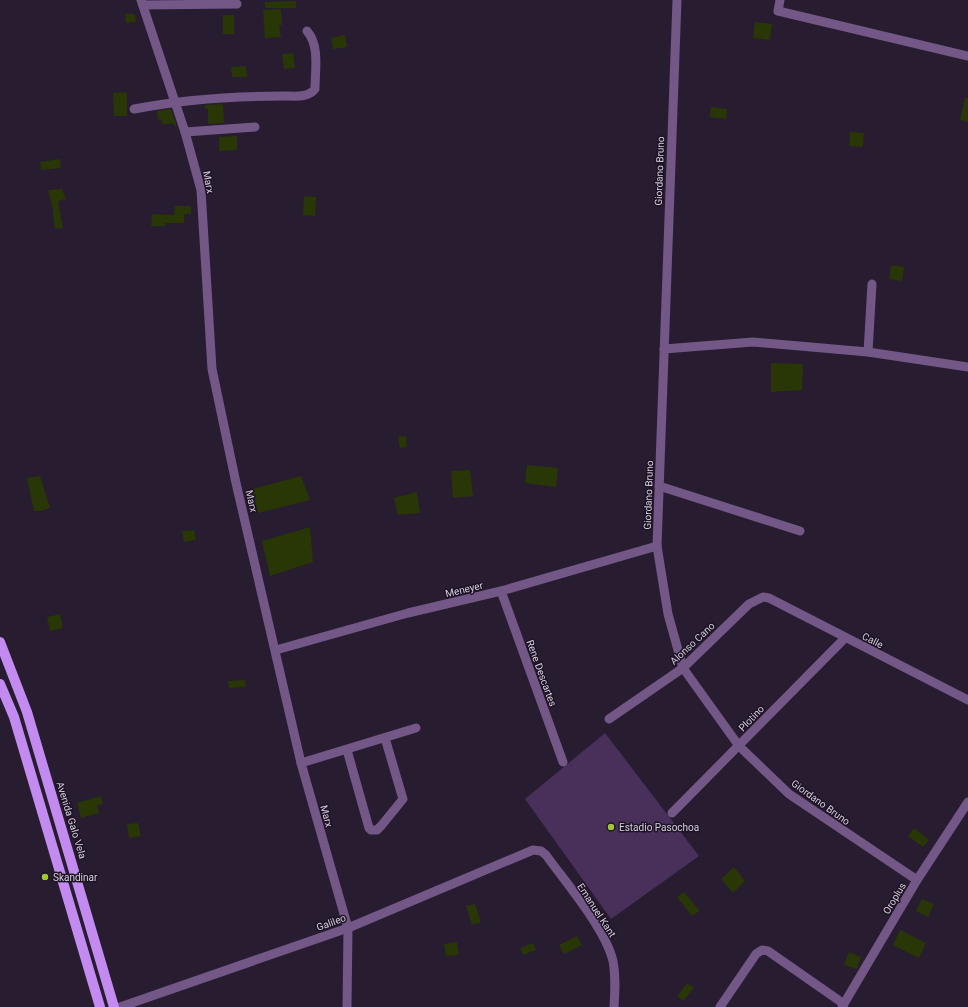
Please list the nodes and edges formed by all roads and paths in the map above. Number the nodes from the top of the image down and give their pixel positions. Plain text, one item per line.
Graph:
1 (677, 0) edge
2 (780, 0) edge
3 (142, 3) edge
4 (237, 4) dead end
5 (307, 32) dead end
6 (968, 56) edge
7 (175, 101) junction
8 (134, 109) dead end
9 (255, 127) dead end
10 (186, 132) junction
11 (872, 284) dead end
12 (664, 349) junction
13 (868, 352) junction
14 (968, 366) edge
15 (659, 486) junction
16 (800, 530) dead end
17 (657, 546) junction
18 (501, 592) junction
19 (769, 598) joint
20 (845, 638) junction
21 (0, 642) edge
22 (276, 650) junction
23 (683, 668) junction
24 (0, 684) edge
25 (968, 700) edge
26 (27, 712) junction
27 (14, 717) junction
28 (609, 719) dead end
29 (416, 728) dead end
30 (384, 738) junction
31 (739, 746) junction
32 (348, 750) junction
33 (563, 762) dead end
34 (301, 763) junction
35 (968, 802) edge
36 (672, 813) dead end
37 (546, 855) joint
38 (73, 864) junction
39 (58, 868) junction
40 (917, 880) junction
41 (348, 928) junction
42 (843, 1005) edge
43 (100, 1007) edge
44 (114, 1007) edge
45 (120, 1007) edge
46 (347, 1007) edge
47 (614, 1007) edge
48 (720, 1007) edge

1 - 12 street, Giordano Bruno
2 - 6 street
3 - 4 street
3 - 7 street, Marx
5 - 7 street
7 - 8 street
7 - 10 street, Marx
9 - 10 street
10 - 22 street, Marx
11 - 13 street
12 - 13 street
12 - 15 street, Giordano Bruno
13 - 14 street
15 - 16 street
15 - 17 street, Giordano Bruno
17 - 18 street, Meneyer
17 - 23 street, Giordano Bruno
18 - 22 street, Meneyer
18 - 33 street, Rene Descartes
19 - 20 street, Calle
19 - 23 street, Alonso Cano
20 - 25 street, Calle
20 - 31 street, Plotino
21 - 26 main road, Avenida Galo Vela
22 - 34 street, Marx
23 - 28 street, Alonso Cano
23 - 31 street, Giordano Bruno
24 - 27 main road
26 - 27 main road
26 - 38 main road, Avenida Galo Vela
27 - 39 main road
29 - 30 street
30 - 32 street
30 - 32 street
31 - 36 street, Plotino
31 - 40 street, Giordano Bruno
32 - 34 street
34 - 41 street, Marx
35 - 40 street, Oroplus
37 - 41 street, Galileo
37 - 47 street, Emanuel Kant
38 - 39 main road
38 - 44 main road, Avenida Galo Vela
39 - 43 main road
40 - 42 street, Oroplus
41 - 45 street, Galileo
41 - 46 street, Marx
42 - 48 street

